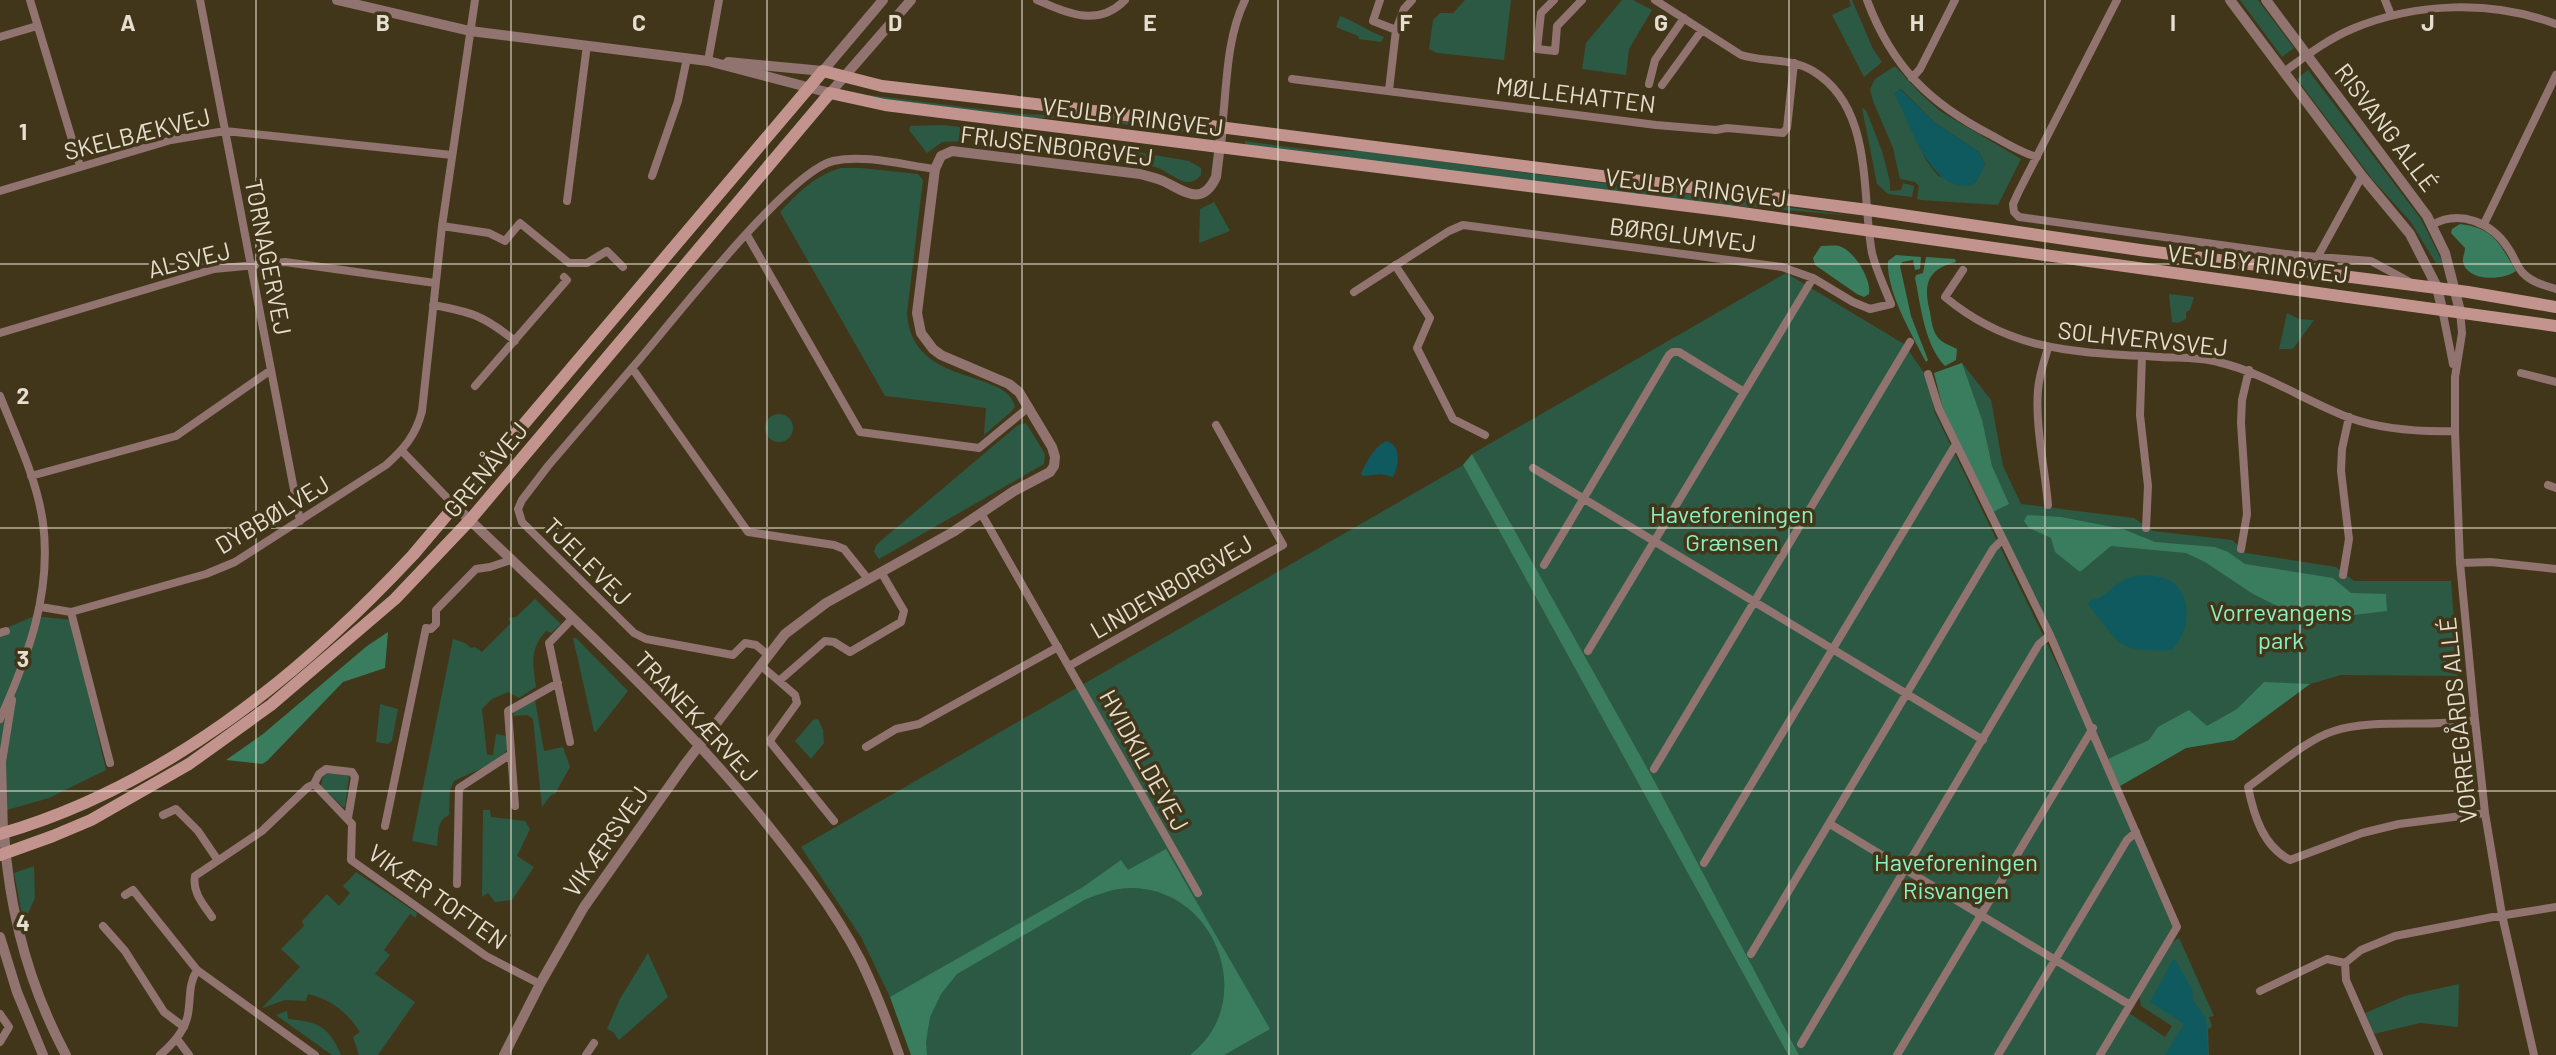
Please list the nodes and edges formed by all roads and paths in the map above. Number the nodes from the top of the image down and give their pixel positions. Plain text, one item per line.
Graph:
1 (30, 0) edge
2 (200, 0) edge
3 (337, 0) edge
4 (475, 0) edge
5 (719, 0) edge
6 (883, 0) edge
7 (911, 0) edge
8 (1037, 0) edge
9 (1125, 0) edge
10 (1245, 0) edge
11 (1380, 0) edge
12 (1412, 0) edge
13 (1554, 0) edge
14 (1582, 0) edge
15 (1655, 0) edge
16 (1867, 0) edge
17 (1955, 0) edge
18 (2117, 0) edge
19 (2230, 0) edge
20 (2266, 0) edge
21 (2385, 0) edge
22 (2480, 3) edge
23 (2391, 15) junction
24 (1684, 18) junction
25 (2556, 24) edge
26 (37, 26) junction
27 (1396, 30) junction
28 (1702, 30) junction
29 (470, 31) junction
30 (0, 37) edge
31 (587, 45) junction
32 (2308, 55) junction
33 (687, 58) junction
34 (708, 61) junction
35 (1794, 63) junction
36 (823, 71) junction
37 (2285, 71) junction
38 (2556, 75) edge
39 (845, 77) junction
40 (1912, 78) junction
41 (1292, 79) dead end
42 (1649, 84) dead end
43 (1662, 85) dead end
44 (809, 87) junction
45 (1390, 90) junction
46 (830, 93) junction
47 (1222, 128) junction
48 (225, 131) junction
49 (1219, 147) junction
50 (452, 155) junction
51 (2037, 158) junction
52 (80, 166) junction
53 (935, 169) junction
54 (652, 176) dead end
55 (2362, 176) junction
56 (0, 191) edge
57 (566, 201) dead end
58 (1868, 210) junction
59 (2484, 224) junction
60 (2432, 225) junction
61 (442, 226) junction
62 (1870, 231) junction
63 (747, 235) junction
64 (2318, 256) junction
65 (250, 264) junction
66 (1395, 265) junction
67 (623, 267) dead end
68 (1963, 270) dead end
69 (564, 277) dead end
70 (1813, 278) junction
71 (435, 283) junction
72 (2414, 284) junction
73 (2437, 287) junction
74 (2556, 289) edge
75 (2456, 290) junction
76 (1354, 292) dead end
77 (432, 305) junction
78 (2556, 307) edge
79 (2442, 309) junction
80 (2460, 311) junction
81 (2556, 326) edge
82 (0, 333) edge
83 (515, 341) junction
84 (1910, 342) dead end
85 (2048, 348) junction
86 (2142, 356) junction
87 (632, 368) junction
88 (271, 370) junction
89 (2249, 370) junction
90 (2521, 373) dead end
91 (1928, 374) dead end
92 (2455, 377) junction
93 (2556, 382) edge
94 (475, 386) dead end
95 (1744, 392) junction
96 (0, 396) edge
97 (1029, 407) junction
98 (2349, 417) junction
99 (1216, 425) dead end
100 (2455, 431) junction
101 (1485, 435) dead end
102 (1956, 443) junction
103 (1052, 446) joint
104 (402, 451) junction
105 (1533, 468) dead end
106 (32, 476) junction
107 (1584, 499) junction
108 (2048, 505) dead end
109 (455, 506) junction
110 (981, 513) junction
111 (470, 520) junction
112 (300, 522) junction
113 (2146, 528) dead end
114 (2002, 540) junction
115 (1655, 541) junction
116 (2241, 549) dead end
117 (511, 560) junction
118 (2460, 563) junction
119 (1544, 565) dead end
120 (2556, 569) edge
121 (881, 572) junction
122 (2343, 575) dead end
123 (868, 579) junction
124 (1755, 601) junction
125 (41, 607) junction
126 (71, 612) junction
127 (573, 618) junction
128 (2050, 635) junction
129 (1058, 647) junction
130 (1832, 648) junction
131 (1588, 651) dead end
132 (768, 655) junction
133 (760, 665) junction
134 (1069, 666) junction
135 (779, 681) junction
136 (558, 683) junction
137 (1907, 694) junction
138 (2474, 720) junction
139 (3, 721) edge
140 (2092, 728) junction
141 (1983, 740) junction
142 (570, 742) dead end
143 (701, 745) junction
144 (866, 747) dead end
145 (511, 754) junction
146 (110, 763) dead end
147 (1654, 769) dead end
148 (313, 784) junction
149 (515, 806) dead end
150 (2485, 813) junction
151 (163, 814) dead end
152 (348, 818) junction
153 (834, 821) dead end
154 (1830, 824) junction
155 (385, 826) dead end
156 (2136, 832) junction
157 (2, 833) edge
158 (3, 854) edge
159 (217, 859) junction
160 (1704, 863) dead end
161 (1904, 870) junction
162 (457, 884) dead end
163 (1198, 892) dead end
164 (125, 895) dead end
165 (2556, 907) edge
166 (2502, 915) junction
167 (212, 916) dead end
168 (1979, 916) junction
169 (103, 926) dead end
170 (0, 937) edge
171 (1751, 954) dead end
172 (2054, 961) junction
173 (2345, 963) junction
174 (197, 970) junction
175 (540, 984) junction
176 (2259, 991) dead end
177 (2130, 1005) junction
178 (0, 1014) edge
179 (184, 1027) junction
180 (177, 1039) junction
181 (0, 1042) edge
182 (594, 1043) dead end
183 (1801, 1044) dead end
184 (43, 1055) edge
185 (66, 1055) edge
186 (160, 1055) edge
187 (189, 1055) edge
188 (315, 1055) edge
189 (504, 1055) edge
190 (586, 1055) edge
191 (899, 1055) edge
192 (1897, 1055) edge
193 (1998, 1055) edge
194 (2100, 1055) edge
195 (2379, 1055) edge
196 (2534, 1055) edge

1 - 26 street
2 - 48 street, TORNAGERVEJ
3 - 29 street
4 - 29 street
5 - 34 street
6 - 36 street, GRENÅVEJ
7 - 39 street, GRENÅVEJ
8 - 9 street
10 - 47 street
11 - 27 street
12 - 27 street
13 - 14 street
15 - 24 street
16 - 40 street
17 - 40 street
18 - 51 street
19 - 37 street, RISVANG ALLÉ
20 - 32 street, RISVANG ALLÉ
21 - 23 street
22 - 23 street
22 - 25 street
23 - 32 street
24 - 28 street
24 - 42 street
26 - 30 street
26 - 52 street
27 - 45 street
28 - 35 street
28 - 43 street
29 - 31 street
29 - 50 street
31 - 33 street
31 - 57 street
32 - 37 street
32 - 60 street, RISVANG ALLÉ
33 - 34 street
33 - 54 street
34 - 36 street
34 - 44 street
35 - 45 street, MØLLEHATTEN
35 - 58 street
36 - 39 main road, VEJLBY RINGVEJ
36 - 44 main road, GRENÅVEJ
37 - 55 street, RISVANG ALLÉ
38 - 59 street
39 - 46 street, GRENÅVEJ
39 - 47 main road, VEJLBY RINGVEJ
40 - 51 street
41 - 45 street, MØLLEHATTEN
44 - 46 street
44 - 109 main road, GRENÅVEJ
46 - 49 main road, VEJLBY RINGVEJ
46 - 111 main road, GRENÅVEJ
47 - 49 street, FRIJSENBORGVEJ
47 - 58 main road, VEJLBY RINGVEJ
48 - 50 street, SKELBÆKVEJ
48 - 52 street, SKELBÆKVEJ
48 - 65 street, TORNAGERVEJ
49 - 53 street, FRIJSENBORGVEJ
49 - 62 main road, VEJLBY RINGVEJ
50 - 61 street
51 - 64 street, VEJLBY RINGVEJ
52 - 56 street, SKELBÆKVEJ
53 - 63 street, TJELEVEJ
53 - 97 street, FRIJSENBORGVEJ
55 - 64 street, RISVANG ALLÉ
55 - 73 street, RISVANG ALLÉ
58 - 62 street
58 - 72 main road, VEJLBY RINGVEJ
59 - 60 street
59 - 74 street
60 - 75 street, RISVANG ALLÉ
61 - 67 street
61 - 71 street
62 - 70 street, BØRGLUMVEJ
62 - 79 main road, VEJLBY RINGVEJ
63 - 87 street, TJELEVEJ
63 - 97 street
64 - 72 street, VEJLBY RINGVEJ
65 - 71 street, ALSVEJ
65 - 82 street, ALSVEJ
65 - 88 street, TORNAGERVEJ
66 - 70 street, BØRGLUMVEJ
66 - 76 street, BØRGLUMVEJ
66 - 101 street
68 - 85 street, SOLHVERVSVEJ
69 - 83 street
70 - 95 street
71 - 77 street
72 - 73 main road, VEJLBY RINGVEJ
73 - 75 main road, VEJLBY RINGVEJ
73 - 79 street, RISVANG ALLÉ
75 - 78 main road, VEJLBY RINGVEJ
75 - 80 street, RISVANG ALLÉ
77 - 83 street
77 - 104 street
79 - 80 main road, VEJLBY RINGVEJ
79 - 92 street, VORREGÅRDS ALLÉ
80 - 81 main road, VEJLBY RINGVEJ
80 - 92 street, VORREGÅRDS ALLÉ
83 - 94 street
84 - 124 street
85 - 86 street, SOLHVERVSVEJ
85 - 108 street
86 - 89 street, SOLHVERVSVEJ
86 - 113 street
87 - 123 street
87 - 132 street, TJELEVEJ
88 - 106 street
88 - 112 street, TORNAGERVEJ
89 - 98 street, SOLHVERVSVEJ
89 - 116 street
90 - 93 street
91 - 102 street
92 - 100 street, VORREGÅRDS ALLÉ
95 - 107 street
95 - 115 street
96 - 106 street
97 - 103 street, FRIJSENBORGVEJ
98 - 100 street, SOLHVERVSVEJ
98 - 122 street
99 - 134 street, LINDENBORGVEJ
100 - 118 street, VORREGÅRDS ALLÉ
102 - 114 street
102 - 130 street
103 - 110 street, VIKÆRSVEJ
104 - 109 street, TRANEKÆRVEJ
104 - 112 street, DYBBØLVEJ
105 - 107 street
106 - 125 street
107 - 115 street
107 - 119 street
109 - 111 street, TRANEKÆRVEJ
109 - 157 main road, GRENÅVEJ
110 - 121 street, VIKÆRSVEJ
110 - 129 street, HVIDKILDEVEJ
111 - 117 street, TRANEKÆRVEJ
111 - 158 main road, GRENÅVEJ
112 - 126 street, DYBBØLVEJ
114 - 128 street
114 - 137 street
115 - 124 street
115 - 131 street
117 - 127 street, TRANEKÆRVEJ
117 - 155 street
118 - 120 street
118 - 138 street, VORREGÅRDS ALLÉ
121 - 123 street, VIKÆRSVEJ
121 - 135 street
123 - 132 street, VIKÆRSVEJ
124 - 130 street
124 - 147 street
125 - 126 street, DYBBØLVEJ
125 - 139 street
126 - 146 street
127 - 136 street
127 - 143 street, TRANEKÆRVEJ
128 - 140 street
128 - 141 street
129 - 134 street, HVIDKILDEVEJ
129 - 144 street
130 - 137 street
130 - 160 street
132 - 133 street, VIKÆRSVEJ
133 - 135 street
133 - 143 street, VIKÆRSVEJ
134 - 163 street, HVIDKILDEVEJ
135 - 153 street
136 - 142 street
136 - 145 street
137 - 141 street
137 - 154 street
138 - 150 street, VORREGÅRDS ALLÉ
138 - 150 street
139 - 157 street
140 - 156 street
140 - 168 street
141 - 161 street
143 - 175 street, VIKÆRSVEJ
143 - 191 street, TRANEKÆRVEJ
145 - 149 street
145 - 162 street
148 - 152 street
148 - 152 street, VIKÆR TOFTEN
148 - 159 street, VIKÆR TOFTEN
150 - 166 street, VORREGÅRDS ALLÉ
151 - 159 street
152 - 175 street, VIKÆR TOFTEN
154 - 161 street
154 - 171 street
156 - 172 street
156 - 177 street
157 - 158 street
158 - 185 street
159 - 167 street, VIKÆR TOFTEN
161 - 168 street
161 - 183 street
164 - 174 street
165 - 166 street
166 - 173 street
166 - 196 street, VORREGÅRDS ALLÉ
168 - 172 street
168 - 192 street
169 - 179 street
170 - 184 street
172 - 177 street
172 - 193 street
173 - 176 street
173 - 195 street
174 - 179 street
174 - 188 street
175 - 189 street, VIKÆRSVEJ
177 - 194 street
178 - 181 street
179 - 180 street
180 - 186 street
180 - 187 street
182 - 190 street

